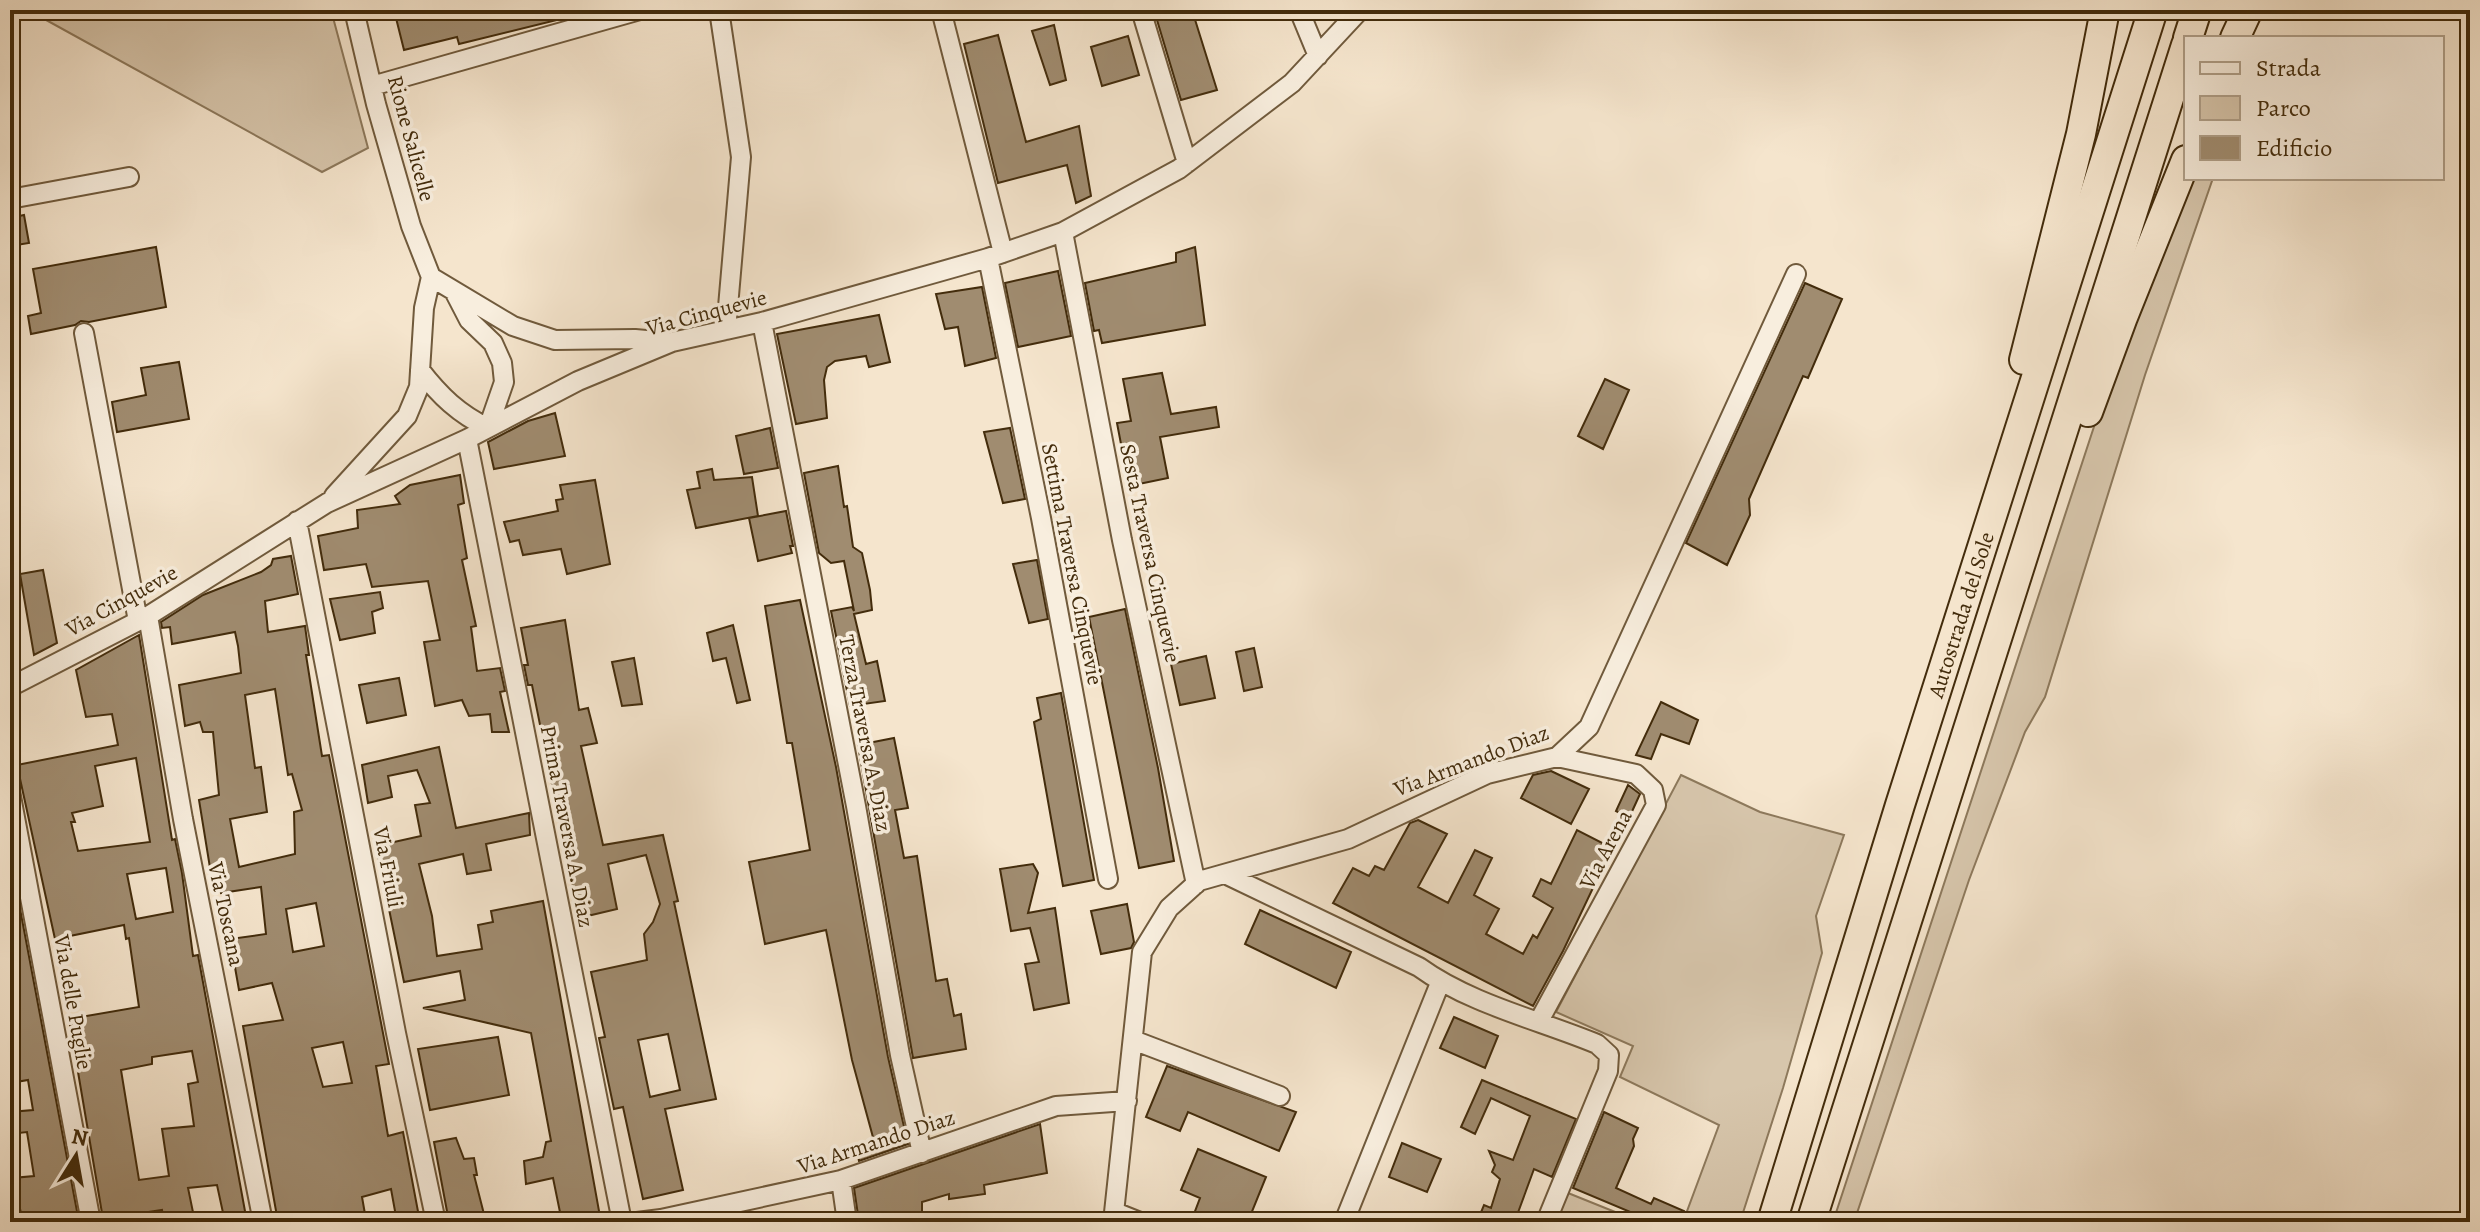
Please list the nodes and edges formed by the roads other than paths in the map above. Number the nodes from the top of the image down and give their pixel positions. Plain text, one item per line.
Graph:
1 (354, 10) edge
2 (640, 10) edge
3 (719, 10) edge
4 (941, 10) edge
5 (1141, 10) edge
6 (1299, 10) edge
7 (1360, 10) edge
8 (2105, 10) edge
9 (2153, 10) edge
10 (2197, 10) edge
11 (2248, 10) edge
12 (2189, 36) edge
13 (2236, 36) edge
14 (2184, 51) edge
15 (1318, 56) junction
16 (372, 86) junction
17 (1187, 163) junction
18 (2184, 165) edge
19 (129, 177) dead end
20 (10, 199) edge
21 (1063, 232) junction
22 (996, 255) junction
23 (1796, 274) dead end
24 (431, 277) junction
25 (454, 291) junction
26 (762, 322) junction
27 (726, 330) junction
28 (84, 333) dead end
29 (672, 342) junction
30 (420, 370) junction
31 (488, 428) junction
32 (467, 439) junction
33 (327, 503) junction
34 (297, 521) junction
35 (143, 618) junction
36 (1957, 629) junction
37 (10, 687) edge
38 (1557, 757) junction
39 (10, 791) edge
40 (1941, 814) junction
41 (1225, 874) junction
42 (1108, 879) dead end
43 (1196, 884) junction
44 (1440, 983) junction
45 (1539, 1021) junction
46 (1133, 1040) junction
47 (1280, 1096) dead end
48 (1127, 1101) junction
49 (922, 1153) junction
50 (841, 1180) junction
51 (1114, 1217) edge
52 (662, 1221) edge
53 (91, 1222) edge
54 (263, 1222) edge
55 (436, 1222) edge
56 (622, 1222) edge
57 (637, 1222) edge
58 (847, 1222) edge
59 (1140, 1222) edge
60 (1344, 1222) edge
61 (1546, 1222) edge
62 (1772, 1222) edge
63 (1811, 1222) edge

1 - 16 street, Rione Salicelle
2 - 16 street
3 - 27 street
4 - 22 street, Settima Traversa Cinquevie
5 - 17 street
6 - 15 street
7 - 15 street, Via Cinquevie
8 - 36 highway
9 - 36 highway, Autostrada del Sole
10 - 12 highway
11 - 13 highway
14 - 40 highway, Autostrada del Sole
15 - 17 street, Via Cinquevie
16 - 24 street, Rione Salicelle
17 - 21 street, Via Cinquevie
18 - 40 highway
19 - 20 street
21 - 22 street, Via Cinquevie
21 - 43 street, Sesta Traversa Cinquevie
22 - 26 street, Via Cinquevie
22 - 42 street, Settima Traversa Cinquevie
23 - 38 street, Via Armando Diaz
24 - 25 street
24 - 30 street
25 - 29 street
25 - 31 street
26 - 27 street, Via Cinquevie
26 - 49 street, Terza Traversa A. Diaz
27 - 29 street, Via Cinquevie
28 - 35 street, Via Toscana
29 - 31 street, Via Cinquevie
30 - 31 street
30 - 33 street
31 - 32 street, Via Cinquevie
32 - 33 street, Via Cinquevie
32 - 56 street, Prima Traversa A. Diaz
33 - 34 street, Via Cinquevie
34 - 35 street, Via Cinquevie
34 - 55 street, Via Friuli
35 - 37 street, Via Cinquevie
35 - 54 street, Via Toscana
36 - 62 highway, Autostrada del Sole
38 - 41 street, Via Armando Diaz
38 - 45 street, Via Arena
39 - 53 street, Via delle Puglie
40 - 63 highway, Autostrada del Sole
41 - 43 street, Via Armando Diaz
41 - 44 street
43 - 46 street, Via Armando Diaz
44 - 45 street
44 - 60 street
45 - 61 street
46 - 47 street
46 - 48 street, Via Armando Diaz
48 - 49 street, Via Armando Diaz
48 - 51 street, Via Armando Diaz
49 - 50 street, Via Armando Diaz
50 - 52 street, Via Armando Diaz
50 - 58 street
51 - 59 street
52 - 57 street, Via Armando Diaz

